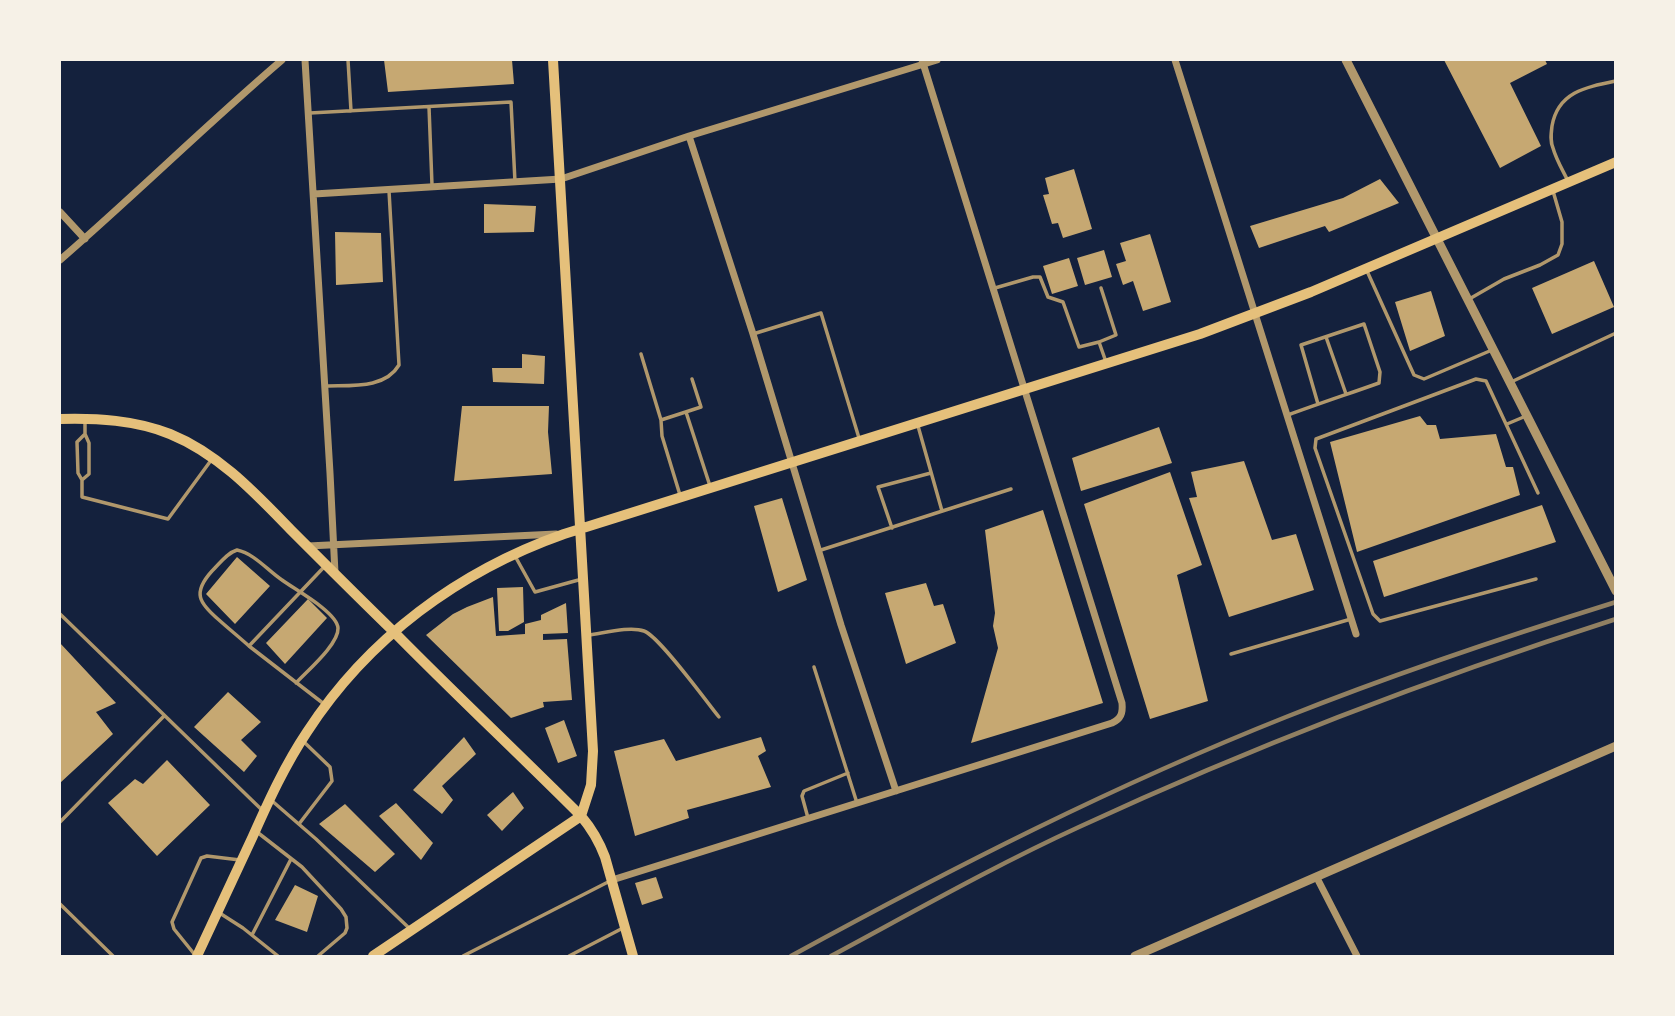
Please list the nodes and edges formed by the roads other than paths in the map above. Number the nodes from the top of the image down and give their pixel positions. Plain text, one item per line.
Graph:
1 (282, 60) edge
2 (305, 60) edge
3 (348, 60) edge
4 (553, 60) edge
5 (937, 60) edge
6 (1175, 60) edge
7 (1346, 60) edge
8 (922, 62) edge
9 (1615, 81) edge
10 (429, 107) junction
11 (351, 111) junction
12 (308, 113) junction
13 (689, 136) junction
14 (1615, 162) edge
15 (561, 179) junction
16 (515, 182) junction
17 (1569, 182) junction
18 (432, 187) junction
19 (389, 189) junction
20 (1553, 189) junction
21 (314, 194) junction
22 (60, 212) edge
23 (1437, 238) junction
24 (85, 239) junction
25 (60, 260) edge
26 (1365, 269) junction
27 (1101, 288) dead end
28 (993, 289) junction
29 (1468, 299) junction
30 (1255, 314) junction
31 (1615, 333) edge
32 (753, 334) junction
33 (1326, 337) junction
34 (1099, 342) junction
35 (1494, 349) junction
36 (641, 354) dead end
37 (1107, 364) junction
38 (692, 379) dead end
39 (1510, 383) junction
40 (325, 386) junction
41 (1024, 390) junction
42 (1346, 395) junction
43 (1318, 404) junction
44 (686, 412) junction
45 (1288, 415) junction
46 (1526, 416) junction
47 (60, 419) edge
48 (86, 419) junction
49 (661, 421) junction
50 (917, 424) junction
51 (1507, 425) junction
52 (85, 434) junction
53 (860, 441) junction
54 (213, 458) junction
55 (791, 463) junction
56 (931, 472) junction
57 (82, 480) junction
58 (710, 488) junction
59 (1011, 489) dead end
60 (1538, 493) dead end
61 (680, 498) junction
62 (942, 511) junction
63 (892, 528) junction
64 (581, 529) junction
65 (564, 534) junction
66 (334, 545) junction
67 (308, 546) junction
68 (819, 551) junction
69 (514, 554) junction
70 (326, 565) junction
71 (335, 573) junction
72 (584, 578) junction
73 (1536, 579) dead end
74 (300, 591) junction
75 (1615, 591) edge
76 (60, 614) edge
77 (1351, 619) junction
78 (394, 632) junction
79 (1356, 634) dead end
80 (587, 635) junction
81 (249, 646) junction
82 (1231, 654) dead end
83 (814, 667) dead end
84 (296, 683) junction
85 (325, 706) junction
86 (164, 716) junction
87 (719, 718) dead end
88 (302, 740) junction
89 (1615, 746) edge
90 (848, 773) junction
91 (896, 791) junction
92 (270, 799) junction
93 (857, 803) junction
94 (264, 812) junction
95 (581, 816) junction
96 (808, 818) junction
97 (60, 822) edge
98 (299, 824) junction
99 (255, 831) junction
100 (291, 859) junction
101 (242, 860) junction
102 (1317, 878) junction
103 (612, 880) junction
104 (60, 904) edge
105 (218, 912) junction
106 (625, 928) junction
107 (412, 930) junction
108 (252, 935) junction
109 (113, 957) edge
110 (197, 957) edge
111 (278, 957) edge
112 (318, 957) edge
113 (373, 957) edge
114 (463, 957) edge
115 (569, 957) edge
116 (633, 957) edge
117 (1135, 957) edge
118 (1357, 957) edge

1 - 24 street
2 - 12 street
3 - 11 lane
4 - 15 main road
5 - 8 street
6 - 30 street
7 - 23 street
8 - 13 street
8 - 28 street
9 - 17 lane
10 - 11 lane
10 - 16 lane
10 - 18 lane
11 - 12 lane
12 - 21 street
13 - 15 street
13 - 32 street
14 - 17 main road
15 - 16 street
15 - 64 main road
16 - 18 street
17 - 20 main road
18 - 19 street
19 - 21 street
19 - 40 lane
20 - 23 main road
20 - 29 lane
21 - 40 street
22 - 24 street
23 - 26 main road
23 - 29 street
24 - 25 street
26 - 30 main road
26 - 35 lane
27 - 34 lane
28 - 34 lane
28 - 41 street
29 - 35 street
30 - 37 main road
30 - 45 street
31 - 39 lane
32 - 53 lane
32 - 55 street
33 - 42 lane
33 - 42 lane
33 - 43 lane
34 - 37 lane
35 - 39 street
36 - 49 lane
37 - 41 main road
38 - 44 lane
39 - 46 street
40 - 66 street
41 - 50 main road
41 - 91 street
42 - 43 lane
43 - 45 lane
44 - 49 lane
44 - 58 lane
45 - 77 street
46 - 51 lane
46 - 75 street
47 - 48 main road
48 - 52 lane
48 - 54 main road
49 - 61 lane
50 - 53 main road
50 - 56 lane
51 - 60 lane
51 - 73 lane
52 - 57 lane
52 - 57 lane
53 - 55 main road
54 - 57 lane
54 - 67 main road
55 - 58 main road
55 - 68 street
56 - 62 lane
56 - 63 lane
58 - 61 main road
59 - 62 lane
61 - 64 main road
62 - 63 lane
63 - 68 lane
64 - 65 main road
64 - 72 main road
65 - 66 street
65 - 69 main road
66 - 67 street
66 - 71 street
67 - 70 main road
68 - 91 street
69 - 72 lane
69 - 78 main road
70 - 71 main road
70 - 74 lane
71 - 78 main road
72 - 80 main road
74 - 81 lane
74 - 81 lane
74 - 84 lane
76 - 86 lane
77 - 79 street
77 - 82 lane
78 - 85 main road
78 - 95 main road
80 - 87 lane
80 - 95 main road
81 - 84 lane
83 - 90 lane
84 - 85 lane
85 - 88 main road
86 - 94 lane
86 - 97 lane
88 - 92 main road
88 - 98 lane
89 - 102 street
90 - 93 lane
90 - 96 lane
91 - 93 street
92 - 94 main road
92 - 98 lane
93 - 96 street
94 - 99 main road
95 - 103 main road
95 - 107 main road
96 - 103 street
98 - 107 lane
99 - 100 lane
99 - 101 main road
100 - 108 lane
100 - 112 lane
101 - 105 main road
101 - 110 lane
102 - 117 street
102 - 118 street
103 - 106 main road
103 - 114 lane
104 - 109 lane
105 - 108 lane
105 - 110 main road
106 - 115 lane
106 - 116 main road
107 - 113 main road
108 - 111 lane

